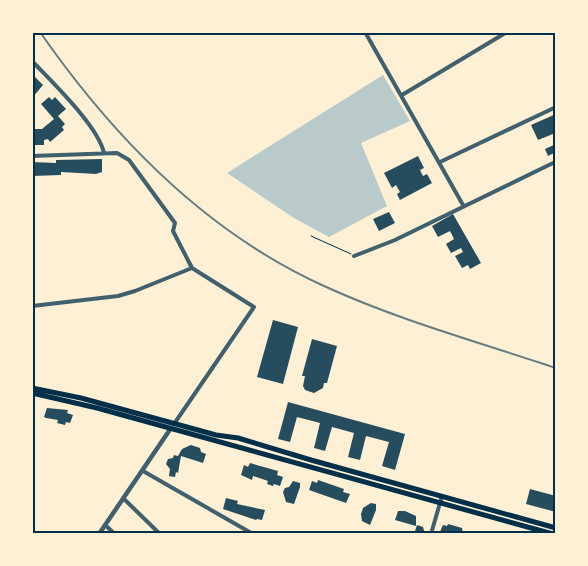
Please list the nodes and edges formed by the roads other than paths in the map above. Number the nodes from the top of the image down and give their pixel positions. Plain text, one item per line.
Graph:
1 (507, 32) edge
2 (365, 33) edge
3 (32, 61) edge
4 (402, 95) junction
5 (556, 107) edge
6 (104, 153) junction
7 (32, 156) edge
8 (440, 162) junction
9 (553, 163) dead end
10 (462, 205) junction
11 (354, 256) road end
12 (192, 268) junction
13 (32, 306) edge
14 (32, 388) edge
15 (32, 393) edge
16 (173, 426) junction
17 (142, 471) junction
18 (124, 499) junction
19 (441, 500) junction
20 (106, 525) junction
21 (556, 528) edge
22 (99, 534) edge
23 (115, 534) edge
24 (160, 534) edge
25 (253, 534) edge
26 (431, 534) edge
27 (553, 534) edge

1 - 4 street
2 - 4 street
3 - 6 street
4 - 8 street
5 - 8 street
6 - 7 street
6 - 12 street
8 - 10 street
9 - 10 street
10 - 11 street
12 - 13 street
12 - 16 street
14 - 16 main road
15 - 16 main road
16 - 17 street
16 - 19 main road
17 - 18 street
17 - 25 street
18 - 20 street
18 - 24 street
19 - 21 main road
19 - 26 street
19 - 27 main road
20 - 22 street
20 - 23 street

